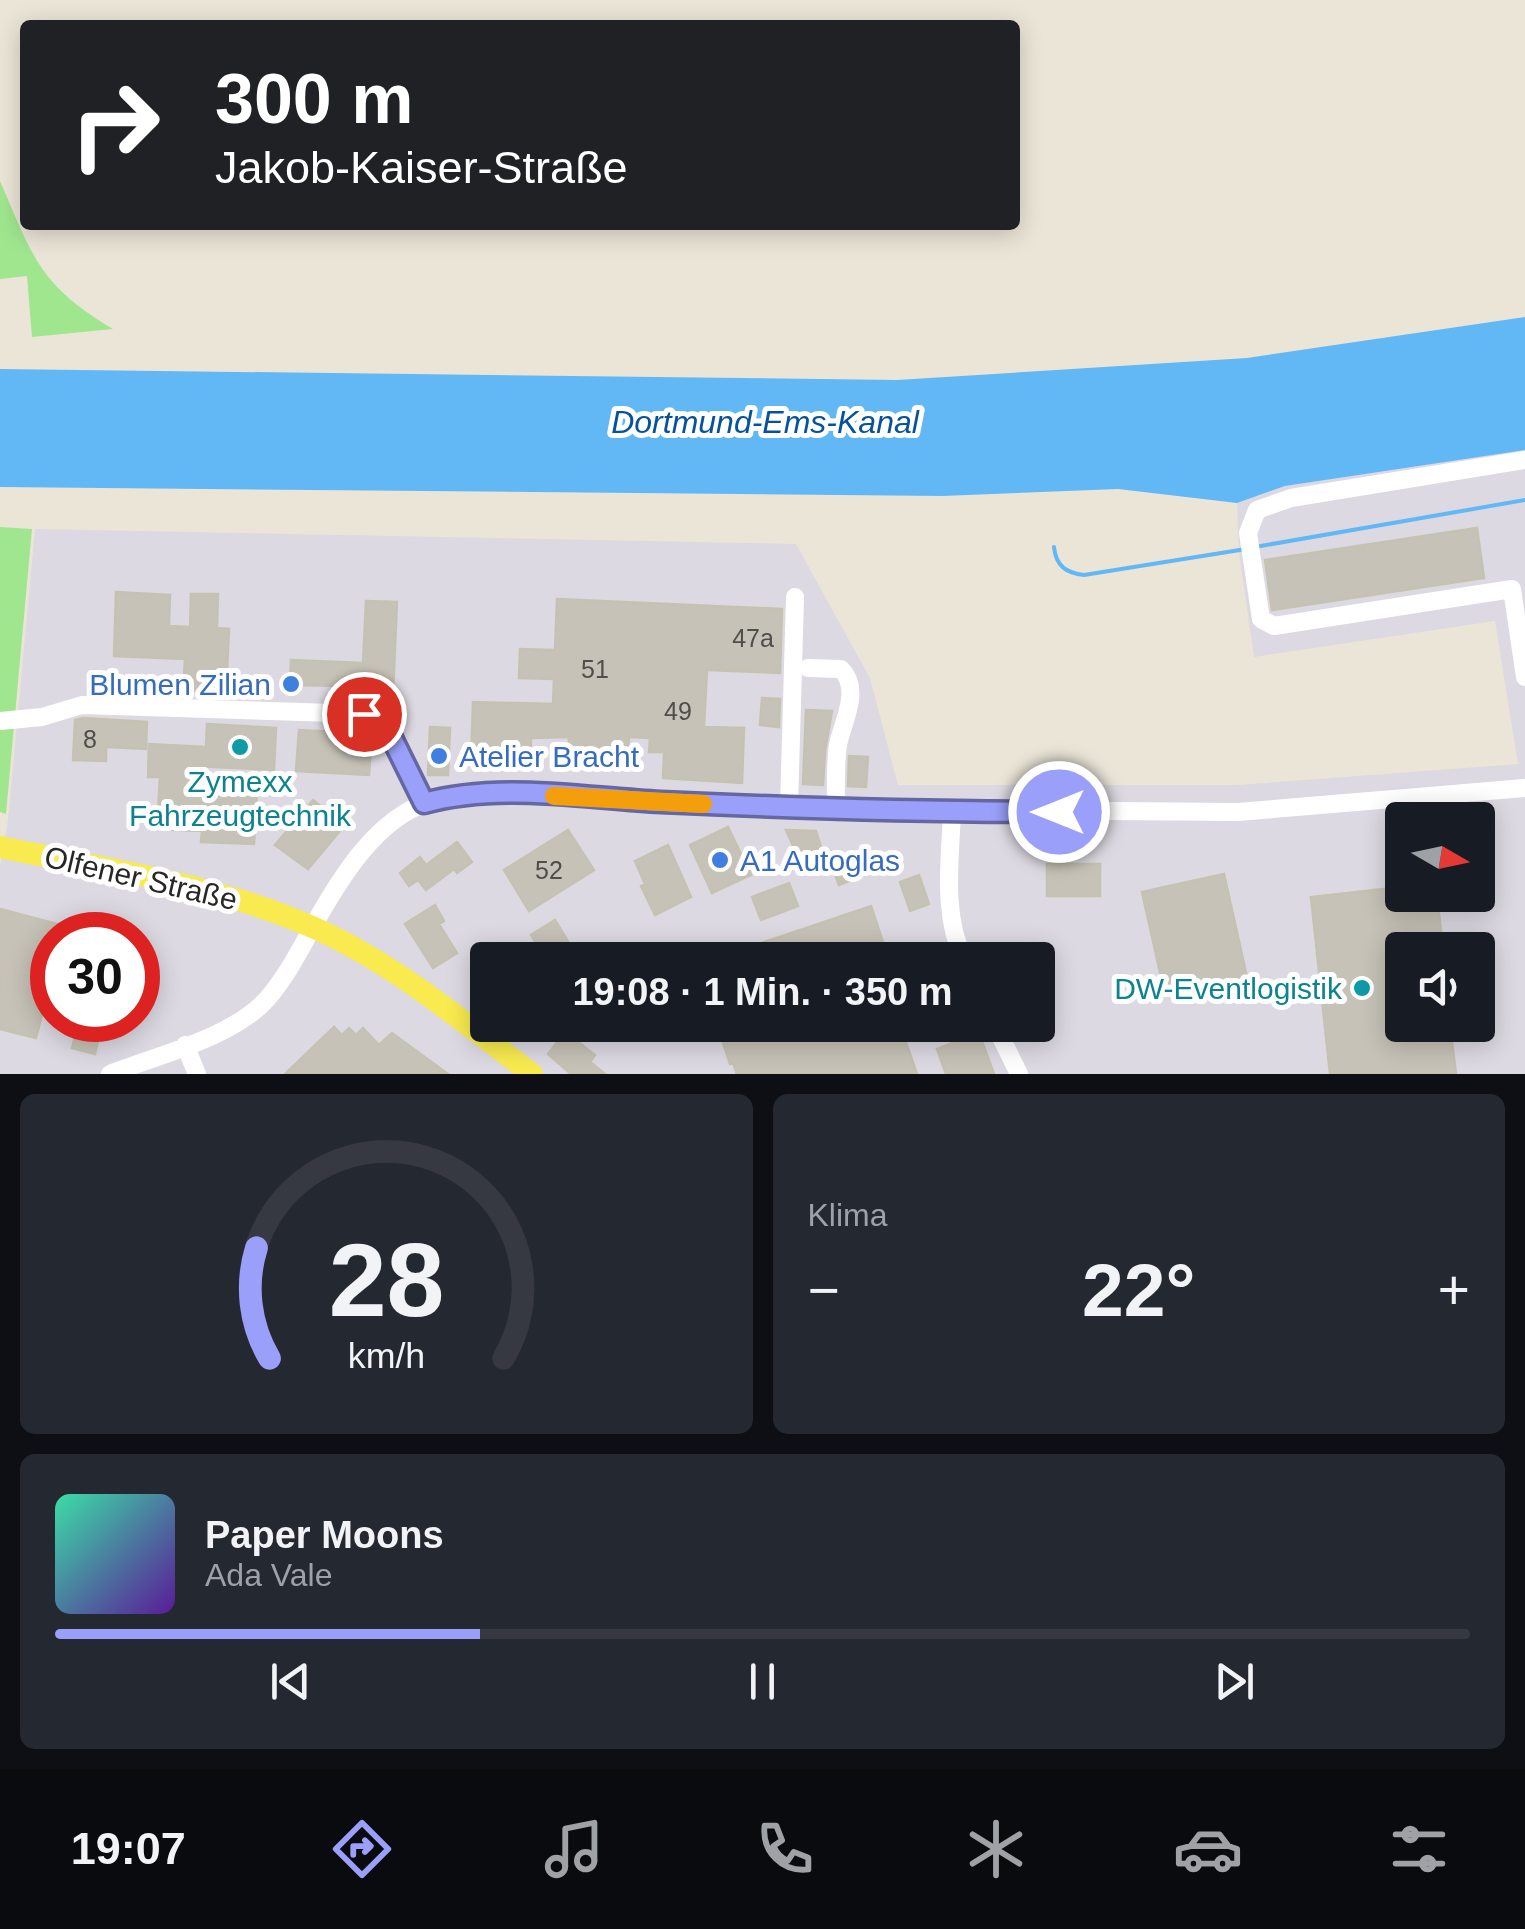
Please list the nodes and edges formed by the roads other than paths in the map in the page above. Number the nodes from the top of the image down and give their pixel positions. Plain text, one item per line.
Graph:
1 (1525, 460) edge
2 (796, 598) dead end
3 (808, 668) dead end
4 (1525, 677) edge
5 (0, 721) edge
6 (1525, 788) edge
7 (424, 803) junction
8 (789, 808) junction
9 (836, 810) junction
10 (952, 812) junction
11 (0, 848) edge
12 (313, 927) junction
13 (958, 942) edge
14 (1003, 1042) edge
15 (185, 1045) junction
16 (110, 1074) edge
17 (197, 1074) edge
18 (532, 1074) edge
19 (1019, 1074) edge

1 - 4 street
2 - 8 street
3 - 9 street
5 - 7 street
6 - 10 street
7 - 8 street
7 - 12 street
8 - 9 street
9 - 10 street
10 - 13 street
11 - 12 main road, Olfener Straße
12 - 15 street
12 - 18 main road, Olfener Straße
14 - 19 street
15 - 16 street
15 - 17 street

